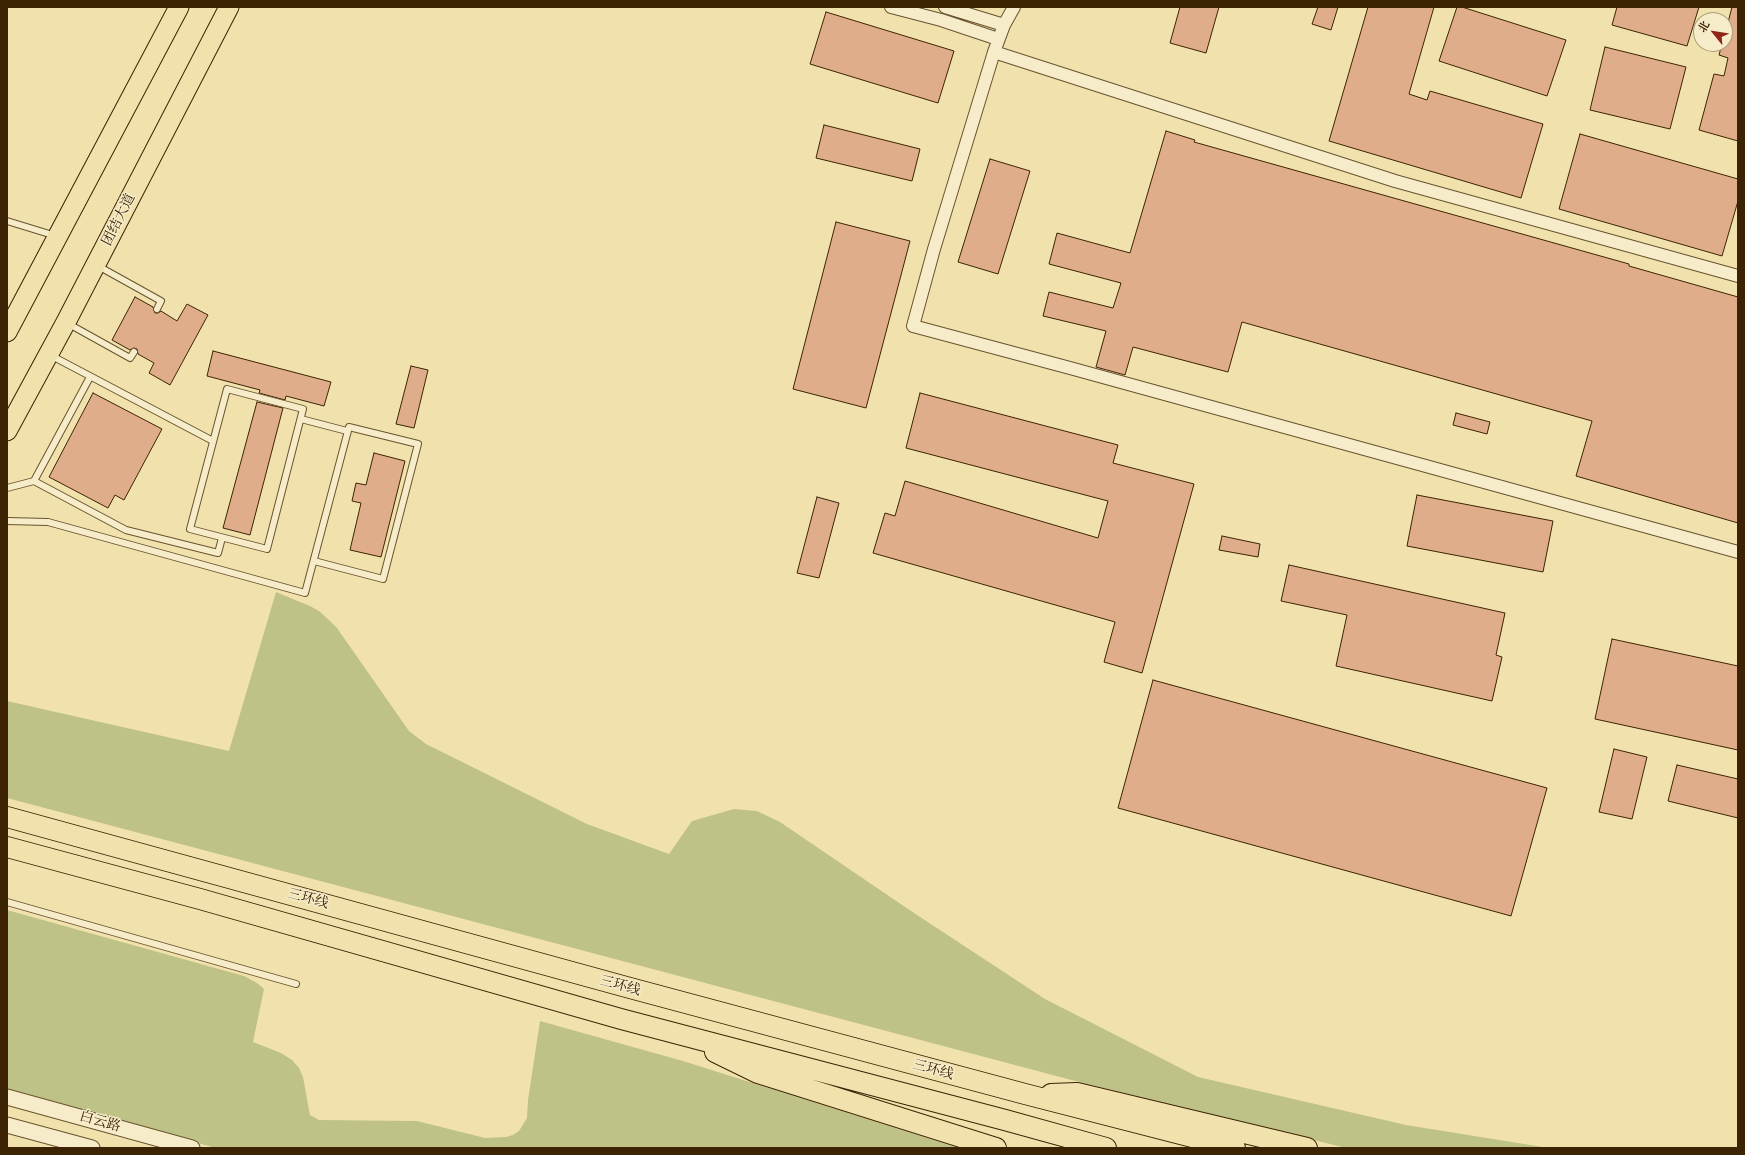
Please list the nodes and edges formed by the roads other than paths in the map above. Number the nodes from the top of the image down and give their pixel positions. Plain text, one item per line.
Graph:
1 (179, 7) edge
2 (229, 7) edge
3 (891, 7) edge
4 (945, 7) edge
5 (1014, 7) edge
6 (1004, 25) junction
7 (998, 39) junction
8 (994, 52) junction
9 (7, 221) edge
10 (58, 236) junction
11 (96, 265) junction
12 (1738, 276) edge
13 (157, 309) dead end
14 (66, 322) junction
15 (7, 332) edge
16 (134, 352) dead end
17 (48, 354) junction
18 (90, 377) junction
19 (301, 419) junction
20 (7, 431) edge
21 (347, 431) junction
22 (213, 442) junction
23 (34, 481) junction
24 (7, 488) edge
25 (7, 521) edge
26 (222, 538) junction
27 (1738, 552) edge
28 (314, 561) junction
29 (7, 817) edge
30 (7, 847) edge
31 (7, 902) edge
32 (296, 984) dead end
33 (681, 1035) junction
34 (1025, 1094) junction
35 (7, 1097) edge
36 (7, 1125) edge
37 (92, 1148) edge
38 (192, 1148) edge
39 (996, 1148) edge
40 (1106, 1148) edge
41 (1235, 1148) edge
42 (1307, 1148) edge

1 - 10 main road
2 - 11 main road, 团结大道
3 - 7 street
4 - 6 street
5 - 6 street
6 - 7 street
7 - 8 street
8 - 12 street
8 - 27 street
9 - 10 lane
10 - 15 main road
11 - 13 lane
11 - 14 main road, 团结大道
14 - 16 lane
14 - 17 main road, 团结大道
17 - 18 lane
17 - 20 main road, 团结大道
18 - 22 lane
18 - 23 lane
19 - 21 lane
19 - 22 lane
19 - 26 lane
21 - 28 lane
21 - 28 lane
22 - 26 lane
23 - 24 lane
23 - 26 lane
25 - 28 lane
29 - 34 highway, 三环线
30 - 33 highway
31 - 32 lane
33 - 39 highway
33 - 40 highway
34 - 41 highway, 三环线
34 - 42 highway
35 - 38 street, 白云路
36 - 37 street, 白云路

